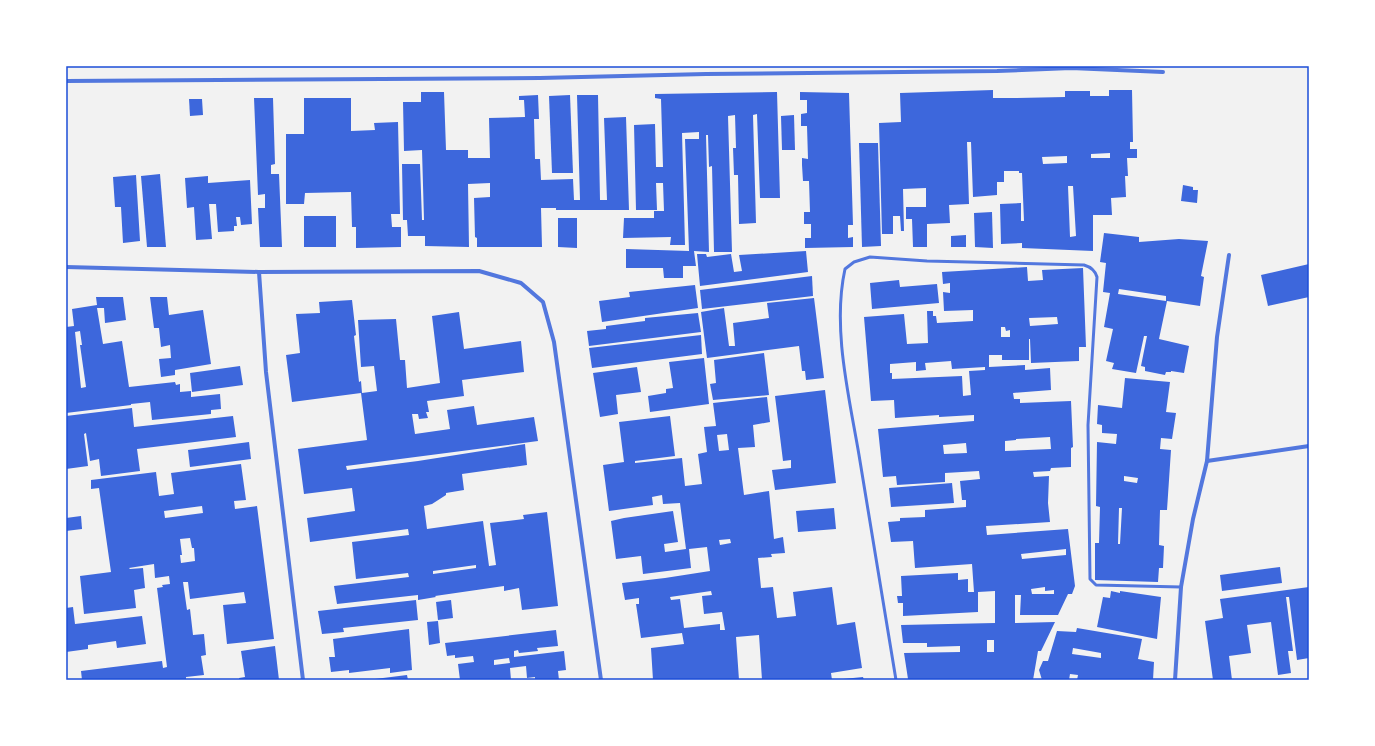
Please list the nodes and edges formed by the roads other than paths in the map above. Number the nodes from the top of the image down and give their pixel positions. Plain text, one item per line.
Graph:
1 (1163, 72) dead end
2 (66, 80) edge
3 (1229, 255) dead end
4 (66, 267) edge
5 (259, 272) junction
6 (1309, 446) edge
7 (1207, 461) junction
8 (1181, 587) junction
9 (304, 680) edge
10 (601, 680) edge
11 (896, 680) edge
12 (1175, 680) edge

1 - 2 street
3 - 7 street
4 - 5 street
5 - 9 street
5 - 10 street
6 - 7 street
7 - 8 street
8 - 11 lane
8 - 12 street

